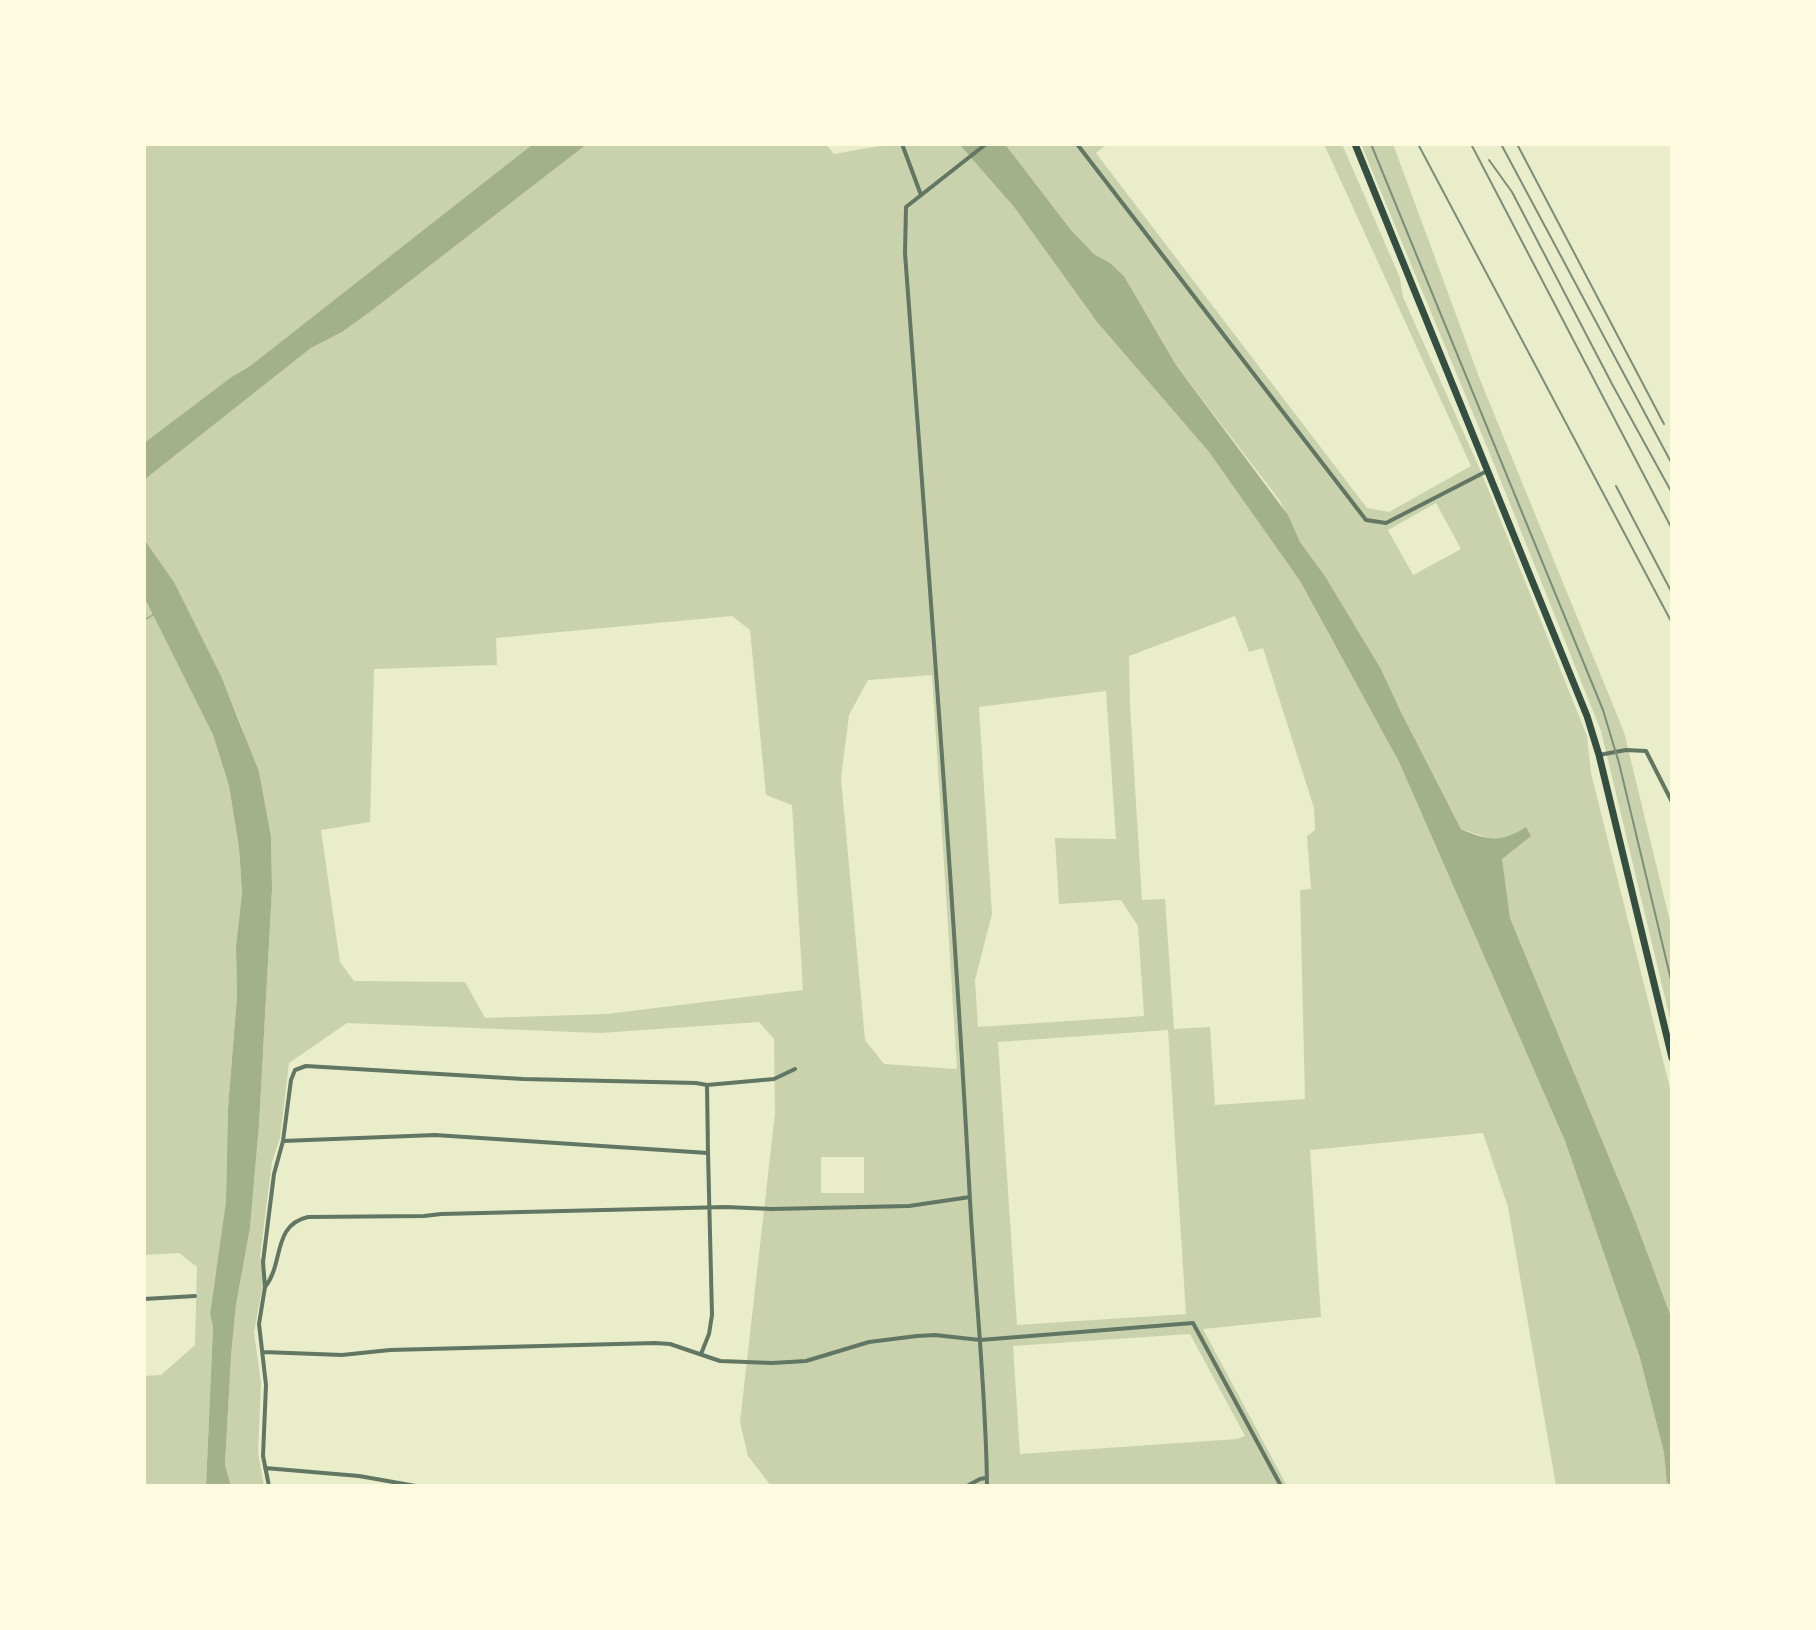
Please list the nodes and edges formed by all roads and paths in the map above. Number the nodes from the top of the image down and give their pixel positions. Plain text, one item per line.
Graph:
1 (902, 144) edge
2 (986, 144) edge
3 (1077, 144) edge
4 (1355, 144) edge
5 (921, 195) junction
6 (1487, 471) junction
7 (1599, 755) junction
8 (1672, 802) edge
9 (1672, 1058) edge
10 (795, 1069) dead end
11 (707, 1085) junction
12 (283, 1141) junction
13 (708, 1153) junction
14 (970, 1197) junction
15 (709, 1208) junction
16 (265, 1287) junction
17 (195, 1296) dead end
18 (144, 1299) edge
19 (980, 1340) junction
20 (263, 1352) junction
21 (701, 1354) junction
22 (265, 1468) junction
23 (987, 1478) junction
24 (269, 1486) edge
25 (416, 1486) edge
26 (967, 1486) edge
27 (987, 1486) edge
28 (1281, 1486) edge

1 - 5 street
2 - 5 street
3 - 6 street
4 - 6 highway
5 - 14 street
6 - 7 highway
7 - 8 street
7 - 9 highway
10 - 11 street
11 - 12 street
11 - 13 street
12 - 13 street
12 - 16 street
13 - 15 street
14 - 15 street
14 - 19 street
15 - 16 street
15 - 21 street
16 - 20 street
17 - 18 street
19 - 21 street
19 - 23 street
19 - 28 street
20 - 21 street
20 - 22 street
22 - 24 street
22 - 25 street
23 - 26 street
23 - 27 street

